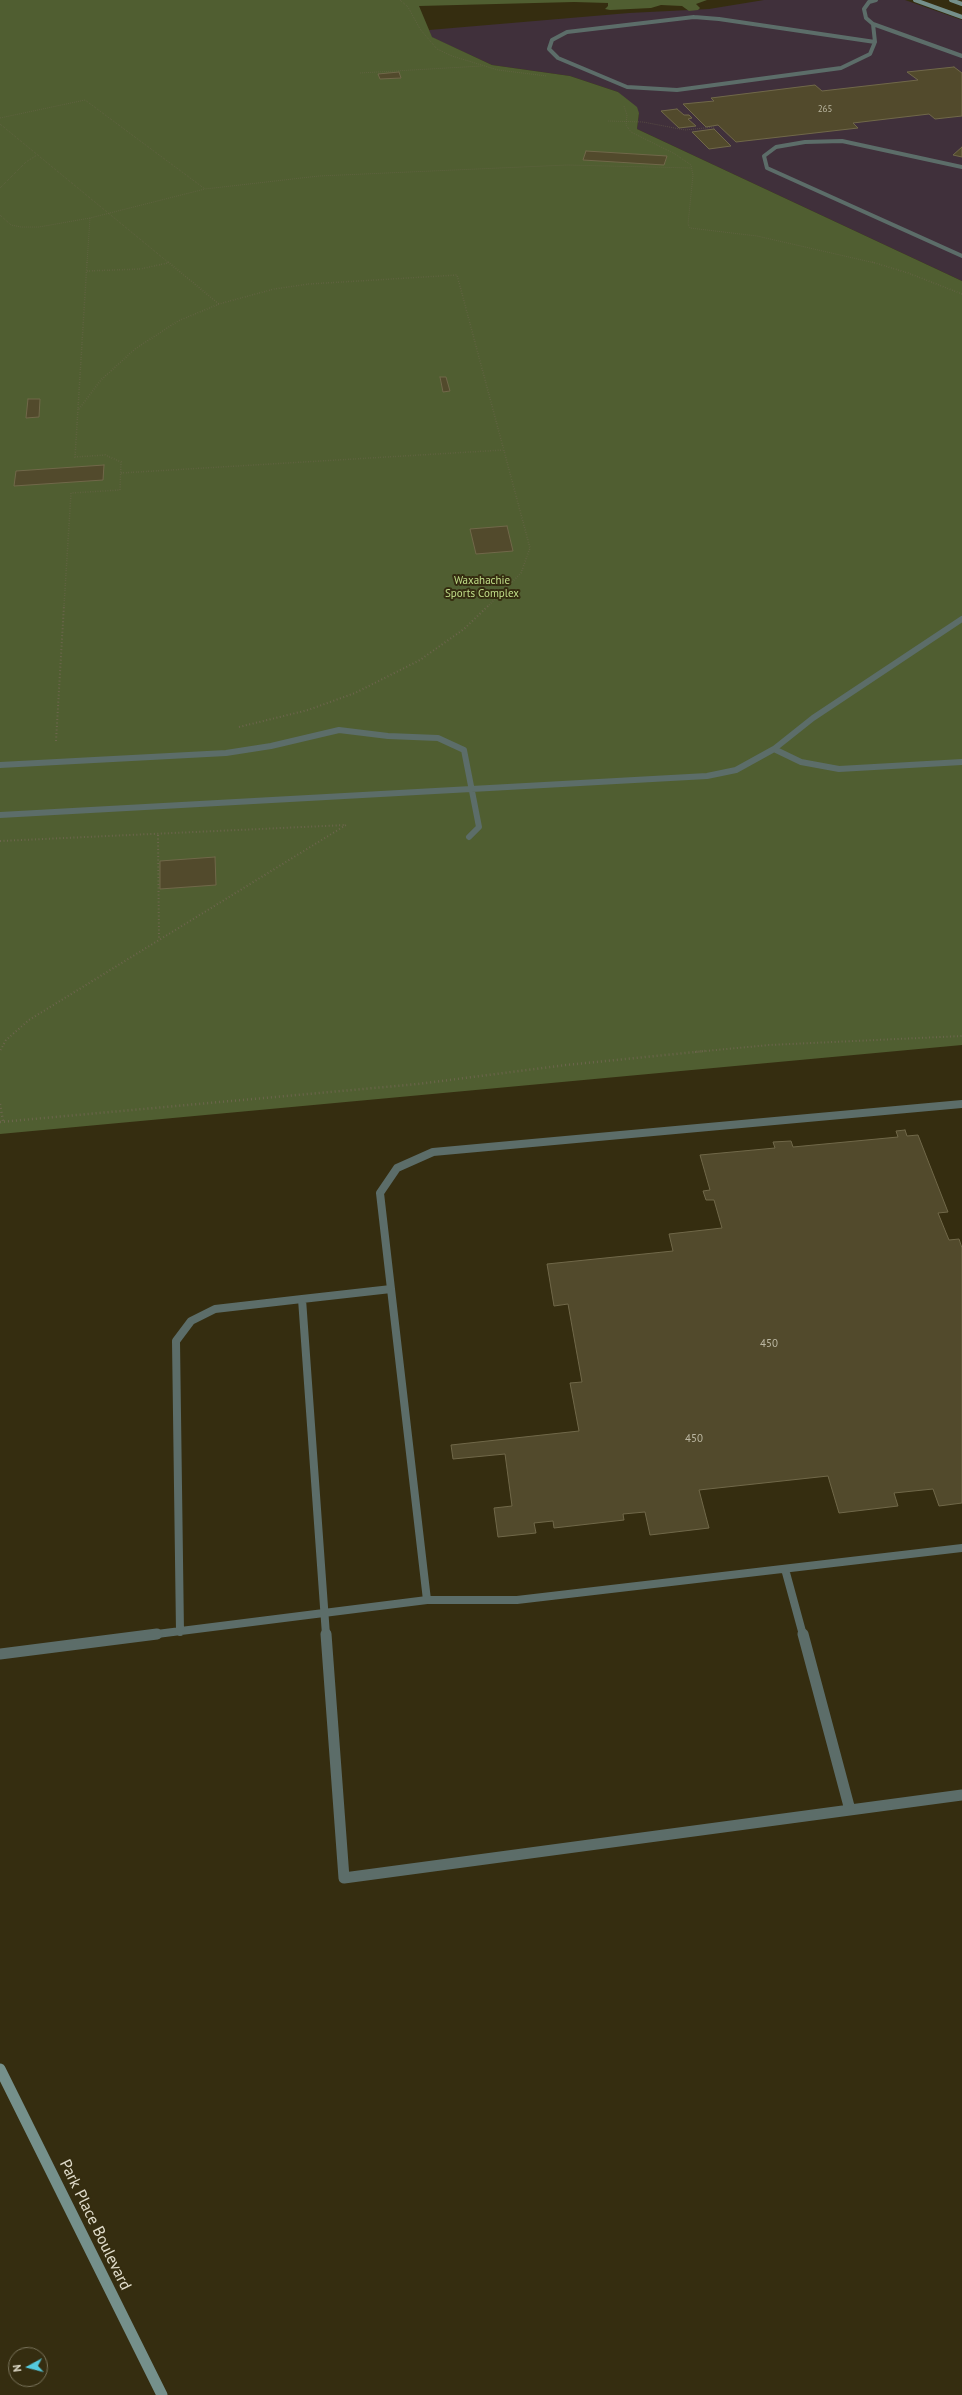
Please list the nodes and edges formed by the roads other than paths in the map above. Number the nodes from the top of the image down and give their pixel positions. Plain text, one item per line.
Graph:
1 (876, 0) edge
2 (915, 0) edge
3 (951, 0) edge
4 (962, 4) edge
5 (962, 17) edge
6 (873, 24) junction
7 (875, 42) junction
8 (962, 56) edge
9 (962, 167) edge
10 (962, 256) edge
11 (962, 619) edge
12 (774, 749) junction
13 (962, 762) edge
14 (0, 765) edge
15 (472, 789) junction
16 (0, 815) edge
17 (468, 837) dead end
18 (962, 1104) edge
19 (391, 1289) junction
20 (302, 1299) junction
21 (962, 1548) edge
22 (785, 1569) junction
23 (427, 1600) junction
24 (324, 1613) junction
25 (180, 1632) junction
26 (0, 1654) edge
27 (962, 1795) edge
28 (850, 1810) junction
29 (0, 2069) edge
30 (162, 2395) edge

1 - 6 lane
2 - 5 street
3 - 4 street
6 - 7 lane
6 - 8 lane
7 - 7 lane
9 - 10 lane
11 - 12 lane
12 - 13 lane
12 - 15 lane
14 - 15 lane
15 - 16 lane
15 - 17 lane
18 - 19 lane
19 - 20 lane
19 - 23 lane
20 - 24 lane
20 - 25 lane
21 - 22 lane
22 - 23 lane
22 - 28 lane
23 - 24 lane
24 - 25 lane
24 - 28 lane
25 - 26 lane
27 - 28 lane
29 - 30 street, Park Place Boulevard

